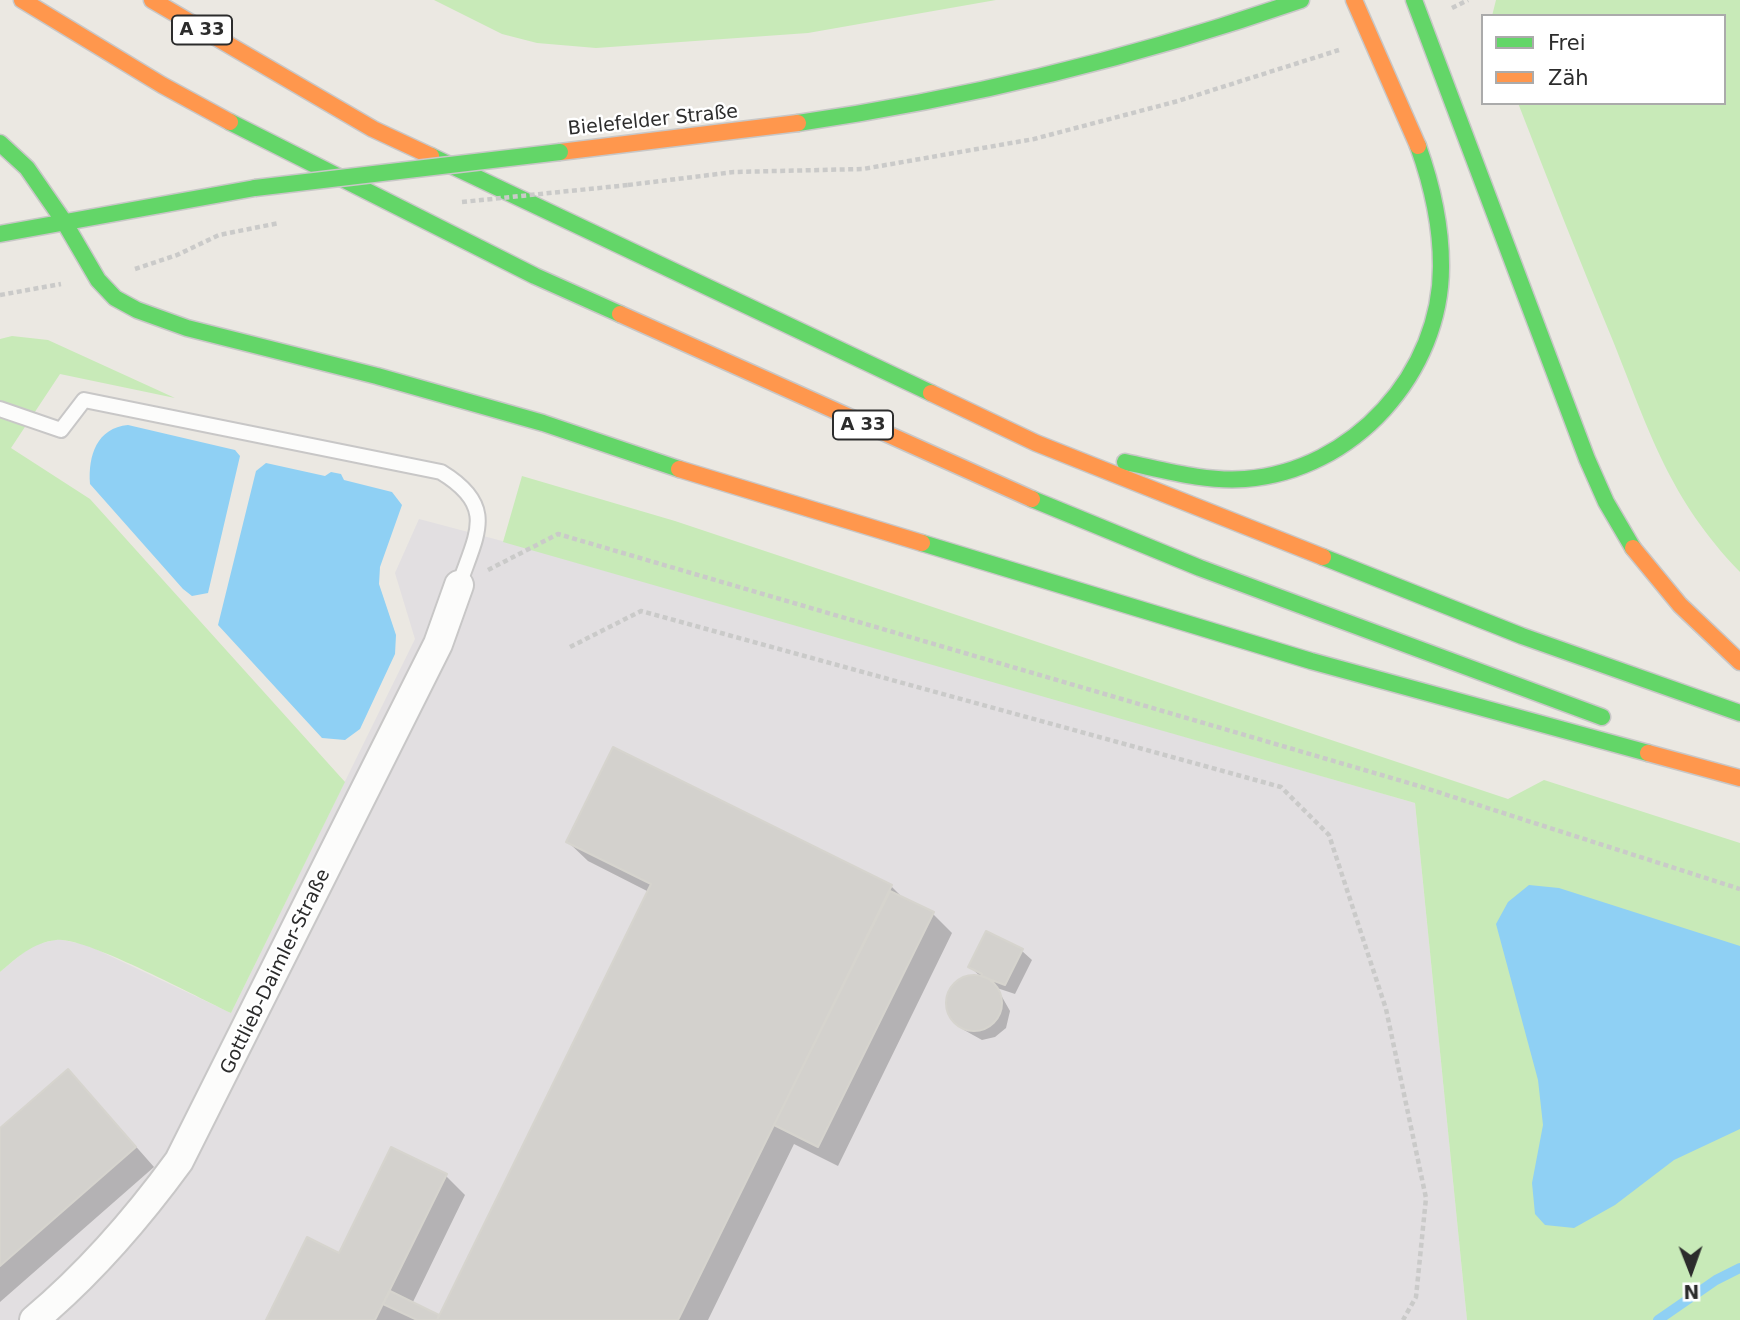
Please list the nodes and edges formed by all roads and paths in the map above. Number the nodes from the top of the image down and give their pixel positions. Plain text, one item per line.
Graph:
1 (22, 0) edge
2 (152, 0) edge
3 (1301, 0) edge
4 (1354, 0) edge
5 (1414, 0) edge
6 (1468, 0) edge
7 (1456, 6) dead end
8 (1334, 51) dead end
9 (0, 143) edge
10 (449, 203) dead end
11 (64, 220) junction
12 (285, 222) dead end
13 (0, 234) edge
14 (126, 272) dead end
15 (65, 284) dead end
16 (0, 295) edge
17 (0, 409) edge
18 (1036, 443) junction
19 (459, 585) junction
20 (570, 647) dead end
21 (1740, 662) edge
22 (1740, 713) edge
23 (1611, 721) dead end
24 (1663, 740) dead end
25 (1740, 768) edge
26 (1740, 778) edge
27 (1740, 889) edge
28 (34, 1320) edge
29 (1404, 1320) edge

1 - 23 main road, A 33
2 - 18 main road, A 33
3 - 11 main road, Bielefelder Straße, bridge
4 - 18 main road
5 - 21 main road
6 - 7 path
8 - 10 path, bridge
9 - 11 main road
11 - 13 main road, Bielefelder Straße
11 - 26 main road
12 - 14 path
15 - 16 path
17 - 19 lane
18 - 22 main road, A 33
19 - 27 path
19 - 28 street, Gottlieb-Daimler-Straße
20 - 29 path
24 - 25 main road

